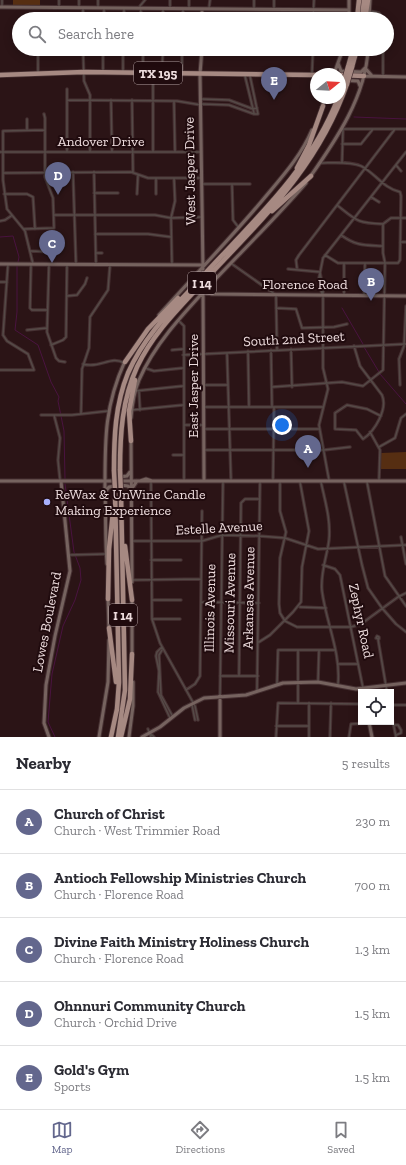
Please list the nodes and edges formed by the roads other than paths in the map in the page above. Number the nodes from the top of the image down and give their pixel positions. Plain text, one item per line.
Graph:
1 (2, 0) edge
2 (59, 0) edge
3 (79, 0) edge
4 (98, 0) edge
5 (145, 0) edge
6 (170, 0) edge
7 (189, 0) edge
8 (210, 0) edge
9 (254, 0) edge
10 (274, 0) edge
11 (314, 0) edge
12 (349, 0) edge
13 (360, 0) edge
14 (369, 0) edge
15 (1, 7) edge
16 (59, 8) junction
17 (79, 8) junction
18 (83, 8) junction
19 (98, 8) junction
20 (104, 8) junction
21 (124, 8) junction
22 (140, 8) junction
23 (163, 8) junction
24 (170, 8) junction
25 (183, 8) junction
26 (189, 9) junction
27 (202, 9) joint
28 (209, 9) junction
29 (254, 9) junction
30 (274, 9) junction
31 (314, 10) junction
32 (349, 10) joint
33 (370, 11) joint
34 (83, 12) edge
35 (104, 12) edge
36 (124, 12) edge
37 (141, 12) edge
38 (163, 12) edge
39 (183, 12) edge
40 (359, 12) edge
41 (361, 12) edge
42 (366, 12) edge
43 (374, 12) edge
44 (38, 56) edge
45 (83, 56) edge
46 (104, 56) edge
47 (123, 56) edge
48 (143, 56) edge
49 (163, 56) edge
50 (182, 56) edge
51 (201, 56) edge
52 (313, 56) edge
53 (340, 56) edge
54 (354, 56) edge
55 (367, 56) edge
56 (383, 56) edge
57 (338, 63) junction
58 (314, 68) edge
59 (336, 68) edge
60 (366, 68) junction
61 (84, 72) junction
62 (103, 72) junction
63 (38, 73) junction
64 (123, 73) junction
65 (143, 73) junction
66 (153, 73) junction
67 (162, 73) junction
68 (182, 73) junction
69 (200, 74) junction
70 (248, 74) junction
71 (0, 75) edge
72 (310, 75) edge
73 (346, 75) edge
74 (346, 76) edge
75 (364, 76) junction
76 (372, 76) junction
77 (383, 76) junction
78 (406, 76) edge
79 (346, 83) edge
80 (360, 88) junction
81 (67, 89) dead end
82 (201, 99) junction
83 (67, 100) junction
84 (90, 100) junction
85 (111, 100) junction
86 (132, 100) junction
87 (153, 100) junction
88 (174, 101) junction
89 (335, 104) edge
90 (336, 104) edge
91 (201, 105) junction
92 (323, 106) joint
93 (257, 108) junction
94 (253, 109) junction
95 (44, 114) dead end
96 (254, 114) junction
97 (27, 119) dead end
98 (343, 124) junction
99 (341, 129) junction
100 (347, 129) junction
101 (373, 129) junction
102 (395, 129) junction
103 (406, 129) edge
104 (27, 130) junction
105 (45, 130) junction
106 (336, 136) junction
107 (342, 140) junction
108 (342, 144) junction
109 (45, 151) junction
110 (67, 151) junction
111 (1, 152) edge
112 (90, 152) junction
113 (112, 152) junction
114 (133, 152) junction
115 (153, 152) junction
116 (174, 152) junction
117 (201, 152) junction
118 (406, 152) edge
119 (319, 163) junction
120 (342, 163) junction
121 (396, 165) junction
122 (366, 169) junction
123 (401, 171) dead end
124 (45, 172) junction
125 (74, 172) junction
126 (94, 172) junction
127 (133, 172) junction
128 (2, 173) junction
129 (138, 175) junction
130 (311, 176) junction
131 (156, 178) junction
132 (174, 178) junction
133 (201, 178) junction
134 (382, 183) junction
135 (202, 184) junction
136 (232, 184) junction
137 (250, 184) dead end
138 (286, 185) junction
139 (94, 193) junction
140 (4, 194) junction
141 (118, 194) dead end
142 (137, 194) dead end
143 (156, 194) dead end
144 (371, 197) junction
145 (379, 202) dead end
146 (337, 205) junction
147 (94, 214) junction
148 (54, 215) junction
149 (74, 215) junction
150 (11, 216) junction
151 (202, 217) junction
152 (171, 218) junction
153 (354, 218) junction
154 (401, 218) junction
155 (406, 218) edge
156 (0, 221) edge
157 (260, 221) junction
158 (383, 224) junction
159 (239, 228) junction
160 (24, 229) junction
161 (35, 229) junction
162 (95, 234) junction
163 (341, 234) junction
164 (171, 237) junction
165 (400, 242) junction
166 (406, 242) edge
167 (382, 246) junction
168 (54, 249) dead end
169 (30, 251) junction
170 (96, 253) junction
171 (102, 253) dead end
172 (202, 254) junction
173 (325, 255) junction
174 (211, 258) junction
175 (230, 263) junction
176 (344, 263) junction
177 (365, 263) junction
178 (385, 263) junction
179 (0, 264) edge
180 (8, 264) junction
181 (32, 264) junction
182 (49, 264) junction
183 (67, 264) junction
184 (76, 264) junction
185 (96, 264) junction
186 (110, 265) junction
187 (172, 265) junction
188 (195, 265) junction
189 (202, 266) junction
190 (288, 268) dead end
191 (298, 268) junction
192 (320, 272) junction
193 (198, 273) junction
194 (87, 278) dead end
195 (199, 280) junction
196 (0, 282) edge
197 (7, 282) junction
198 (208, 287) junction
199 (203, 292) junction
200 (211, 294) junction
201 (276, 295) junction
202 (322, 295) junction
203 (344, 295) junction
204 (364, 295) junction
205 (67, 296) junction
206 (385, 296) junction
207 (406, 296) edge
208 (195, 302) junction
209 (203, 305) junction
210 (406, 306) edge
211 (276, 308) junction
212 (47, 310) junction
213 (178, 320) junction
214 (347, 324) dead end
215 (322, 327) junction
216 (47, 328) junction
217 (0, 329) edge
218 (3, 329) junction
219 (27, 330) dead end
220 (405, 344) edge
221 (51, 345) junction
222 (384, 345) junction
223 (354, 346) junction
224 (147, 347) junction
225 (323, 348) junction
226 (183, 349) junction
227 (292, 349) junction
228 (172, 350) dead end
229 (271, 350) junction
230 (277, 350) junction
231 (248, 351) junction
232 (227, 353) junction
233 (203, 354) junction
234 (183, 355) junction
235 (64, 362) dead end
236 (124, 362) junction
237 (83, 364) junction
238 (145, 368) junction
239 (183, 368) junction
240 (0, 370) edge
241 (371, 381) junction
242 (327, 383) junction
243 (204, 385) junction
244 (228, 385) junction
245 (400, 385) dead end
246 (183, 386) junction
247 (272, 387) junction
248 (292, 387) junction
249 (137, 391) junction
250 (183, 405) junction
251 (204, 407) junction
252 (230, 407) junction
253 (249, 407) junction
254 (273, 407) junction
255 (323, 407) junction
256 (132, 410) junction
257 (140, 410) junction
258 (108, 411) junction
259 (81, 414) junction
260 (406, 414) edge
261 (41, 415) dead end
262 (54, 415) junction
263 (381, 416) junction
264 (183, 425) junction
265 (204, 427) junction
266 (231, 429) junction
267 (274, 429) junction
268 (320, 429) junction
269 (370, 432) junction
270 (131, 441) junction
271 (350, 447) dead end
272 (379, 447) junction
273 (231, 449) junction
274 (272, 449) junction
275 (204, 450) junction
276 (324, 450) junction
277 (172, 455) dead end
278 (184, 455) junction
279 (105, 469) junction
280 (131, 471) junction
281 (184, 480) junction
282 (204, 480) junction
283 (223, 480) junction
284 (231, 480) junction
285 (260, 480) junction
286 (273, 480) junction
287 (280, 480) junction
288 (299, 480) junction
289 (321, 480) junction
290 (330, 480) junction
291 (343, 480) junction
292 (367, 480) junction
293 (0, 481) edge
294 (60, 481) junction
295 (97, 481) junction
296 (105, 481) junction
297 (131, 481) junction
298 (139, 481) junction
299 (153, 481) junction
300 (380, 481) junction
301 (406, 481) edge
302 (151, 486) junction
303 (105, 490) junction
304 (131, 490) junction
305 (115, 498) junction
306 (260, 499) junction
307 (202, 512) dead end
308 (122, 525) junction
309 (222, 535) junction
310 (241, 536) junction
311 (259, 536) junction
312 (400, 537) dead end
313 (285, 538) junction
314 (132, 541) junction
315 (151, 541) junction
316 (202, 541) junction
317 (402, 545) junction
318 (307, 546) junction
319 (378, 546) junction
320 (406, 546) edge
321 (358, 547) junction
322 (328, 549) junction
323 (106, 554) junction
324 (70, 555) junction
325 (151, 560) junction
326 (181, 560) dead end
327 (406, 564) edge
328 (323, 565) junction
329 (201, 579) junction
330 (132, 580) junction
331 (151, 580) junction
332 (406, 593) edge
333 (398, 597) junction
334 (108, 599) junction
335 (132, 600) junction
336 (152, 600) junction
337 (181, 600) dead end
338 (201, 602) junction
339 (221, 602) junction
340 (240, 603) junction
341 (258, 603) junction
342 (299, 606) junction
343 (406, 606) edge
344 (326, 608) junction
345 (382, 608) junction
346 (152, 619) junction
347 (180, 619) dead end
348 (285, 621) junction
349 (351, 627) junction
350 (108, 628) junction
351 (330, 628) junction
352 (406, 632) edge
353 (378, 639) dead end
354 (258, 642) junction
355 (163, 648) junction
356 (298, 650) junction
357 (318, 650) junction
358 (335, 650) junction
359 (132, 654) junction
360 (338, 664) junction
361 (358, 664) junction
362 (220, 676) junction
363 (239, 676) junction
364 (258, 676) junction
365 (318, 682) junction
366 (298, 683) junction
367 (406, 683) edge
368 (277, 684) junction
369 (338, 684) junction
370 (386, 684) junction
371 (358, 689) edge
372 (363, 689) edge
373 (367, 689) edge
374 (387, 689) edge
375 (186, 690) junction
376 (258, 692) junction
377 (220, 696) junction
378 (192, 703) junction
379 (298, 703) junction
380 (309, 703) junction
381 (331, 703) junction
382 (358, 704) edge
383 (394, 705) edge
384 (406, 705) edge
385 (117, 709) junction
386 (172, 718) junction
387 (197, 720) dead end
388 (358, 724) edge
389 (369, 725) edge
390 (394, 725) joint
391 (276, 726) junction
392 (309, 726) junction
393 (148, 728) dead end
394 (150, 735) edge
395 (124, 736) edge
396 (396, 736) edge
397 (49, 737) edge
398 (99, 737) edge
399 (111, 737) edge
400 (142, 737) edge
401 (154, 737) edge
402 (220, 737) edge
403 (276, 737) edge
404 (309, 737) edge
405 (330, 737) edge
406 (349, 737) edge
407 (372, 737) edge

1 - 15 street
2 - 16 street
3 - 17 street
4 - 19 street
5 - 22 street
6 - 24 street
7 - 26 street
8 - 28 street
9 - 29 street
10 - 30 street
11 - 31 street
12 - 32 main road
13 - 40 highway
13 - 41 highway
14 - 33 main road
14 - 42 highway
15 - 16 main road
16 - 17 main road
17 - 18 main road
18 - 19 main road
18 - 34 street
19 - 20 main road
20 - 21 main road
20 - 35 street
21 - 22 main road
21 - 36 street
22 - 23 main road
22 - 37 street
23 - 24 main road
23 - 38 street
24 - 25 main road
25 - 26 main road
25 - 39 street
26 - 27 main road
27 - 28 main road
28 - 29 main road
29 - 30 main road
30 - 31 main road
31 - 32 main road
33 - 43 street
44 - 63 street
45 - 61 street
46 - 62 street
47 - 64 street
48 - 65 street
49 - 67 street
50 - 68 street
51 - 69 main road, West Jasper Drive
52 - 58 street
53 - 57 main road
54 - 74 highway, I 14, bridge
55 - 60 main road
56 - 77 street
57 - 59 main road
57 - 60 main road
60 - 75 main road
60 - 76 main road
61 - 62 highway, TX 195
61 - 63 highway, TX 195
61 - 84 street
62 - 64 highway, TX 195
63 - 71 highway, TX 195
64 - 65 highway, TX 195
65 - 66 highway, TX 195
66 - 67 highway, TX 195
66 - 87 street
67 - 68 highway, TX 195
68 - 69 highway, TX 195
69 - 70 highway, TX 195
69 - 82 main road, West Jasper Drive
70 - 72 highway, TX 195
70 - 93 street
70 - 94 street
73 - 75 highway
75 - 76 main road
75 - 80 main road
76 - 77 main road
77 - 78 main road
79 - 80 main road
80 - 98 main road
81 - 83 street
82 - 91 main road, West Jasper Drive
82 - 94 street
83 - 84 street
83 - 110 street
84 - 85 street
84 - 112 street
85 - 86 street
85 - 113 street
86 - 87 street
86 - 114 street
87 - 88 street
87 - 115 street
88 - 91 street
88 - 116 street
89 - 138 highway, I 14
90 - 157 highway, I 14
91 - 96 street
91 - 117 main road, West Jasper Drive
92 - 138 highway
92 - 159 main road
93 - 94 street
93 - 96 street
94 - 96 street
95 - 105 street
97 - 104 street
98 - 99 main road
98 - 100 street
99 - 100 street
99 - 106 main road
99 - 107 street
100 - 101 street
101 - 102 street
101 - 108 street
102 - 103 street
102 - 122 street
104 - 105 street
104 - 111 street
105 - 109 street
106 - 107 street
106 - 119 main road
107 - 108 street
108 - 120 street
109 - 110 street, Andover Drive
109 - 111 street, Andover Drive
109 - 124 street
110 - 112 street, Andover Drive
111 - 128 street
112 - 113 street, Andover Drive
113 - 114 street, Andover Drive
114 - 115 street, Andover Drive
114 - 127 street
115 - 116 street, Andover Drive
116 - 117 street, Andover Drive
117 - 133 main road, West Jasper Drive
118 - 121 street
119 - 120 street
119 - 130 main road
120 - 122 street
121 - 123 street
121 - 134 street
122 - 134 street
122 - 146 street
124 - 125 street
124 - 128 street
124 - 148 street
125 - 126 street
125 - 149 street
126 - 127 street
126 - 139 street
127 - 129 street
128 - 140 street
129 - 131 street
129 - 142 street
130 - 157 highway
130 - 175 main road
131 - 132 street
131 - 143 street
132 - 133 street
132 - 152 street
133 - 135 main road, West Jasper Drive
134 - 144 street
134 - 154 street
135 - 136 street
135 - 151 main road, West Jasper Drive
136 - 137 street
136 - 159 street
138 - 195 highway, I 14
139 - 141 street
139 - 147 street
140 - 150 street
140 - 161 street
144 - 145 street
144 - 153 street
146 - 153 street
146 - 191 street
147 - 149 street
147 - 152 street
147 - 162 street
148 - 149 street
148 - 161 street
149 - 184 street
150 - 156 street
150 - 160 street
151 - 152 street
151 - 172 main road, West Jasper Drive
152 - 164 street
153 - 158 street
153 - 163 street
154 - 155 street
154 - 158 street
154 - 165 street
157 - 224 highway, I 14
158 - 167 street
159 - 174 main road
160 - 161 street
160 - 169 street
162 - 164 street
162 - 170 street
163 - 167 street
163 - 173 street
164 - 187 street
165 - 166 street
165 - 178 street
167 - 178 street
168 - 169 street
169 - 181 street
170 - 171 street
170 - 185 street
172 - 174 main road
172 - 189 main road, West Jasper Drive
173 - 176 street
173 - 192 street
174 - 189 main road
175 - 198 main road
175 - 201 street
176 - 177 street
176 - 203 street
177 - 178 street
177 - 204 street
178 - 206 street
179 - 180 main road
180 - 181 main road
180 - 197 street
181 - 182 main road
181 - 212 street
182 - 183 main road
182 - 212 street
183 - 184 main road
183 - 205 street
184 - 185 main road
185 - 186 main road
186 - 187 main road
186 - 237 street
187 - 188 main road
188 - 189 main road
188 - 193 main road
189 - 193 main road
189 - 199 main road, West Jasper Drive, bridge
190 - 191 street
191 - 192 street
192 - 202 street
193 - 236 main road
194 - 205 street
195 - 236 highway
195 - 305 highway, I 14, bridge
196 - 197 street
197 - 218 street
198 - 199 main road
198 - 200 main road
199 - 200 main road, Florence Road
199 - 208 main road
199 - 209 main road, East Jasper Drive
200 - 201 main road, Florence Road
201 - 202 main road, Florence Road
201 - 211 street
202 - 203 main road, Florence Road
202 - 215 street
203 - 204 main road, Florence Road
204 - 206 main road, Florence Road
205 - 221 street
206 - 207 main road, Florence Road
206 - 222 street
208 - 209 main road
208 - 213 main road
209 - 233 main road, East Jasper Drive
210 - 220 street
211 - 215 street
211 - 230 street
212 - 216 street
213 - 226 street
213 - 238 main road
214 - 215 street
215 - 225 street
216 - 219 street
216 - 221 street
217 - 218 street
218 - 240 street
220 - 222 street, South 2nd Street
220 - 245 street
221 - 235 street
222 - 223 street, South 2nd Street
222 - 241 street
223 - 225 street, South 2nd Street
223 - 241 street
224 - 270 highway
224 - 308 highway, I 14, bridge
225 - 227 street, South 2nd Street
225 - 242 street
226 - 228 street
226 - 234 street
227 - 230 street, South 2nd Street
227 - 248 street
229 - 230 street, South 2nd Street
229 - 231 street, South 2nd Street
229 - 247 street
231 - 232 street, South 2nd Street
231 - 253 street
232 - 233 street, South 2nd Street
232 - 244 street
233 - 234 street, South 2nd Street
233 - 243 main road, East Jasper Drive
234 - 239 street
236 - 237 street
236 - 258 main road
237 - 259 street
238 - 239 street
238 - 249 main road
239 - 246 street
241 - 242 street
241 - 263 street
242 - 248 street
242 - 255 street
243 - 244 street
243 - 251 main road, East Jasper Drive
244 - 252 street
246 - 249 street
246 - 250 street
247 - 248 street
247 - 254 street
249 - 256 main road
249 - 257 street
250 - 257 street
250 - 264 street
251 - 252 street
251 - 265 main road, East Jasper Drive
252 - 253 street
252 - 266 street
253 - 254 street
254 - 255 street
254 - 267 street
255 - 268 street
256 - 257 street
256 - 270 main road
258 - 259 street
258 - 279 main road
259 - 262 street
260 - 272 street
261 - 262 street
262 - 294 street, Lowes Boulevard
263 - 269 street
263 - 269 street
264 - 265 street
264 - 278 street
265 - 266 street
265 - 275 main road, East Jasper Drive
266 - 267 street
266 - 273 street
267 - 268 street
267 - 274 street
268 - 276 street
269 - 272 street
270 - 280 main road
271 - 276 street
272 - 300 street
273 - 274 street
273 - 275 street
273 - 284 street
274 - 276 street
274 - 286 street
275 - 282 main road, East Jasper Drive
276 - 290 street
277 - 278 street
278 - 281 street
279 - 280 main road
279 - 295 main road
279 - 296 main road
280 - 297 main road
280 - 298 main road
281 - 282 main road
281 - 299 main road
282 - 283 main road
283 - 284 main road
283 - 309 street, Illinois Avenue
284 - 285 main road
285 - 286 main road
285 - 306 street, Arkansas Avenue
286 - 287 main road
287 - 288 main road
287 - 313 street
288 - 289 main road
288 - 318 street
289 - 290 main road
289 - 322 street
290 - 291 main road
291 - 292 main road
291 - 321 street
292 - 300 main road
292 - 319 street
293 - 294 main road
294 - 295 main road
294 - 324 main road, Lowes Boulevard
295 - 296 main road
295 - 303 main road
296 - 297 main road
296 - 303 main road
297 - 298 main road
297 - 304 main road
298 - 299 main road
298 - 299 main road
298 - 304 main road
299 - 302 street
299 - 302 street
300 - 301 main road
302 - 315 street
303 - 304 main road
303 - 323 main road
304 - 314 main road
305 - 334 highway
305 - 385 highway, I 14
306 - 310 street, Missouri Avenue
306 - 311 street, Arkansas Avenue
307 - 316 street
308 - 335 highway
308 - 395 highway, I 14
309 - 310 street, Estelle Avenue
309 - 316 street, Estelle Avenue
309 - 339 street, Illinois Avenue
310 - 311 street, Estelle Avenue
310 - 340 street, Missouri Avenue
311 - 313 street, Estelle Avenue
311 - 341 street, Arkansas Avenue
312 - 317 street
313 - 318 street, Estelle Avenue
313 - 348 street
314 - 315 street, Estelle Avenue
314 - 330 main road
315 - 316 street, Estelle Avenue
315 - 325 street
316 - 329 street
317 - 319 street, Estelle Avenue
317 - 320 street, Estelle Avenue
317 - 327 street
318 - 322 street, Estelle Avenue
318 - 342 street
319 - 321 street, Estelle Avenue
319 - 333 street
321 - 322 street, Estelle Avenue
321 - 345 street
322 - 328 street
323 - 324 street
323 - 334 main road
324 - 397 main road, Lowes Boulevard
325 - 326 street
325 - 331 street
328 - 344 street
328 - 349 street, Zephyr Road
329 - 331 street
329 - 338 street
330 - 331 street
330 - 335 main road
331 - 336 street
332 - 333 street
333 - 343 street
333 - 345 street
334 - 350 main road
335 - 359 main road
336 - 337 street
336 - 346 street
338 - 339 street
338 - 375 street
339 - 340 street
339 - 362 street, Illinois Avenue
340 - 341 street
340 - 363 street, Missouri Avenue
341 - 354 street, Arkansas Avenue
342 - 344 street
342 - 348 street
344 - 351 street
345 - 349 street
345 - 352 street
346 - 347 street
346 - 355 street
348 - 351 street
348 - 354 street
349 - 351 street
349 - 361 street, Zephyr Road
350 - 385 highway
350 - 398 main road
351 - 358 street
353 - 370 street
354 - 364 street, Arkansas Avenue
355 - 375 street
355 - 386 street
356 - 357 street
356 - 366 street
356 - 368 street
357 - 358 street
357 - 365 street
358 - 360 street
359 - 395 highway
359 - 395 main road
360 - 361 street
360 - 369 street
361 - 372 street, Zephyr Road
362 - 363 street
362 - 377 street, Illinois Avenue
363 - 364 street
364 - 376 street, Arkansas Avenue
365 - 366 main road
365 - 369 main road
366 - 368 main road
366 - 379 street
367 - 370 main road
368 - 376 main road
369 - 371 main road
370 - 373 main road
370 - 374 street
375 - 378 street
376 - 377 main road
377 - 378 main road
377 - 402 main road, Illinois Avenue
378 - 386 main road
378 - 387 street
379 - 380 street
379 - 391 street
380 - 381 street
380 - 392 street
381 - 382 street
381 - 405 street
383 - 384 street
385 - 399 highway, I 14
386 - 394 main road
388 - 406 street
389 - 407 main road
390 - 396 street
390 - 396 street
391 - 392 street
391 - 403 street
392 - 404 street
393 - 394 street
394 - 400 main road
394 - 401 street

